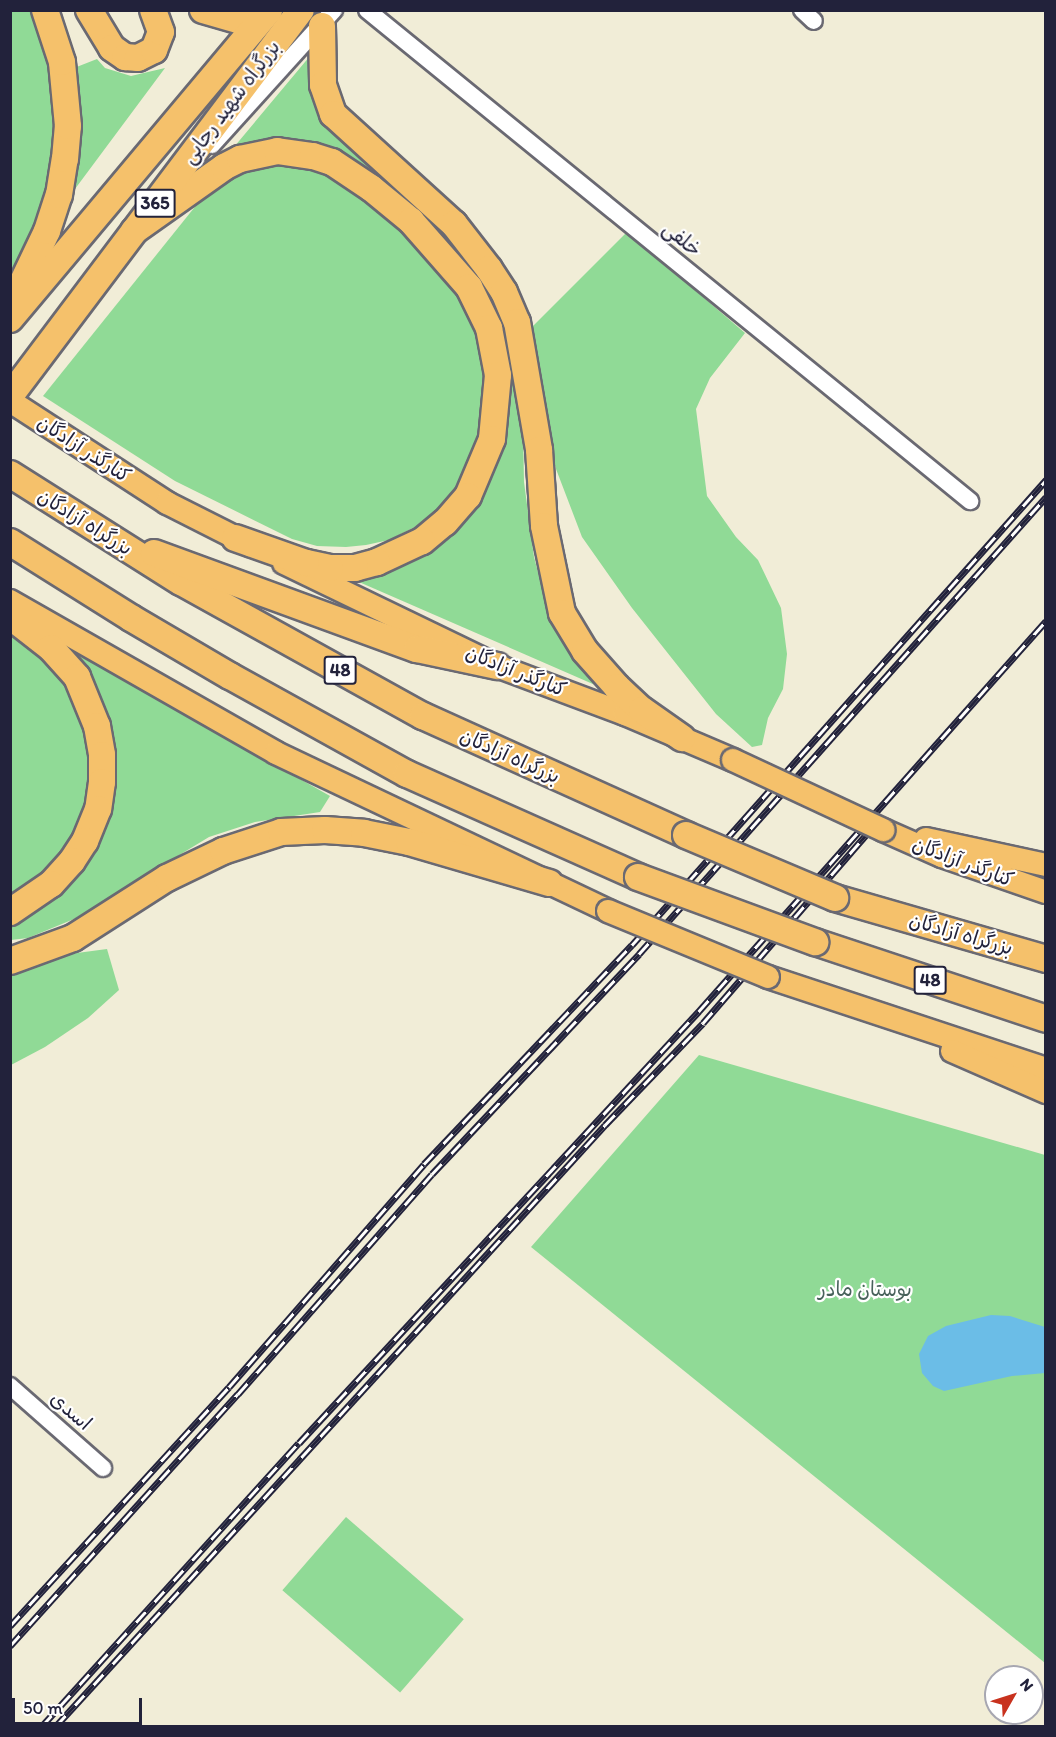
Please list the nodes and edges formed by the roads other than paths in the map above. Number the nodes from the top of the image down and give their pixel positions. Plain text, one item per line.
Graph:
1 (45, 10) edge
2 (89, 10) edge
3 (153, 10) edge
4 (264, 10) edge
5 (269, 10) edge
6 (301, 10) edge
7 (367, 10) edge
8 (209, 11) edge
9 (328, 18) edge
10 (134, 231) junction
11 (10, 307) edge
12 (10, 319) edge
13 (10, 398) edge
14 (10, 474) edge
15 (970, 501) dead end
16 (102, 533) junction
17 (235, 538) junction
18 (10, 542) edge
19 (10, 601) edge
20 (10, 616) edge
21 (498, 666) junction
22 (682, 738) junction
23 (883, 830) junction
24 (1046, 866) edge
25 (549, 883) junction
26 (1046, 892) edge
27 (10, 912) edge
28 (1046, 959) edge
29 (10, 961) edge
30 (878, 1015) junction
31 (1046, 1019) edge
32 (1046, 1069) edge
33 (1046, 1092) edge
34 (10, 1386) edge
35 (104, 1468) dead end

1 - 11 highway
2 - 3 highway
4 - 8 highway
5 - 12 highway, بزرگراه شهید رجایی / 365
6 - 10 highway, بزرگراه شهید رجایی / 365
7 - 15 street, خلفی
9 - 10 street
9 - 22 highway
10 - 13 highway, بزرگراه شهید رجایی / 365
10 - 17 highway
13 - 17 main road, کنارگذر آزادگان
14 - 16 highway, بزرگراه آزادگان / 48
16 - 21 highway
16 - 28 highway, بزرگراه آزادگان / 48, bridge
17 - 21 main road, کنارگذر آزادگان
18 - 31 highway, 48, bridge
19 - 25 main road
20 - 27 highway
21 - 22 main road, کنارگذر آزادگان
22 - 23 main road, کنارگذر آزادگان, bridge
23 - 24 main road
23 - 26 main road, کنارگذر آزادگان
25 - 29 highway
25 - 30 main road, bridge
30 - 32 main road
30 - 33 main road
34 - 35 street, اسدی

